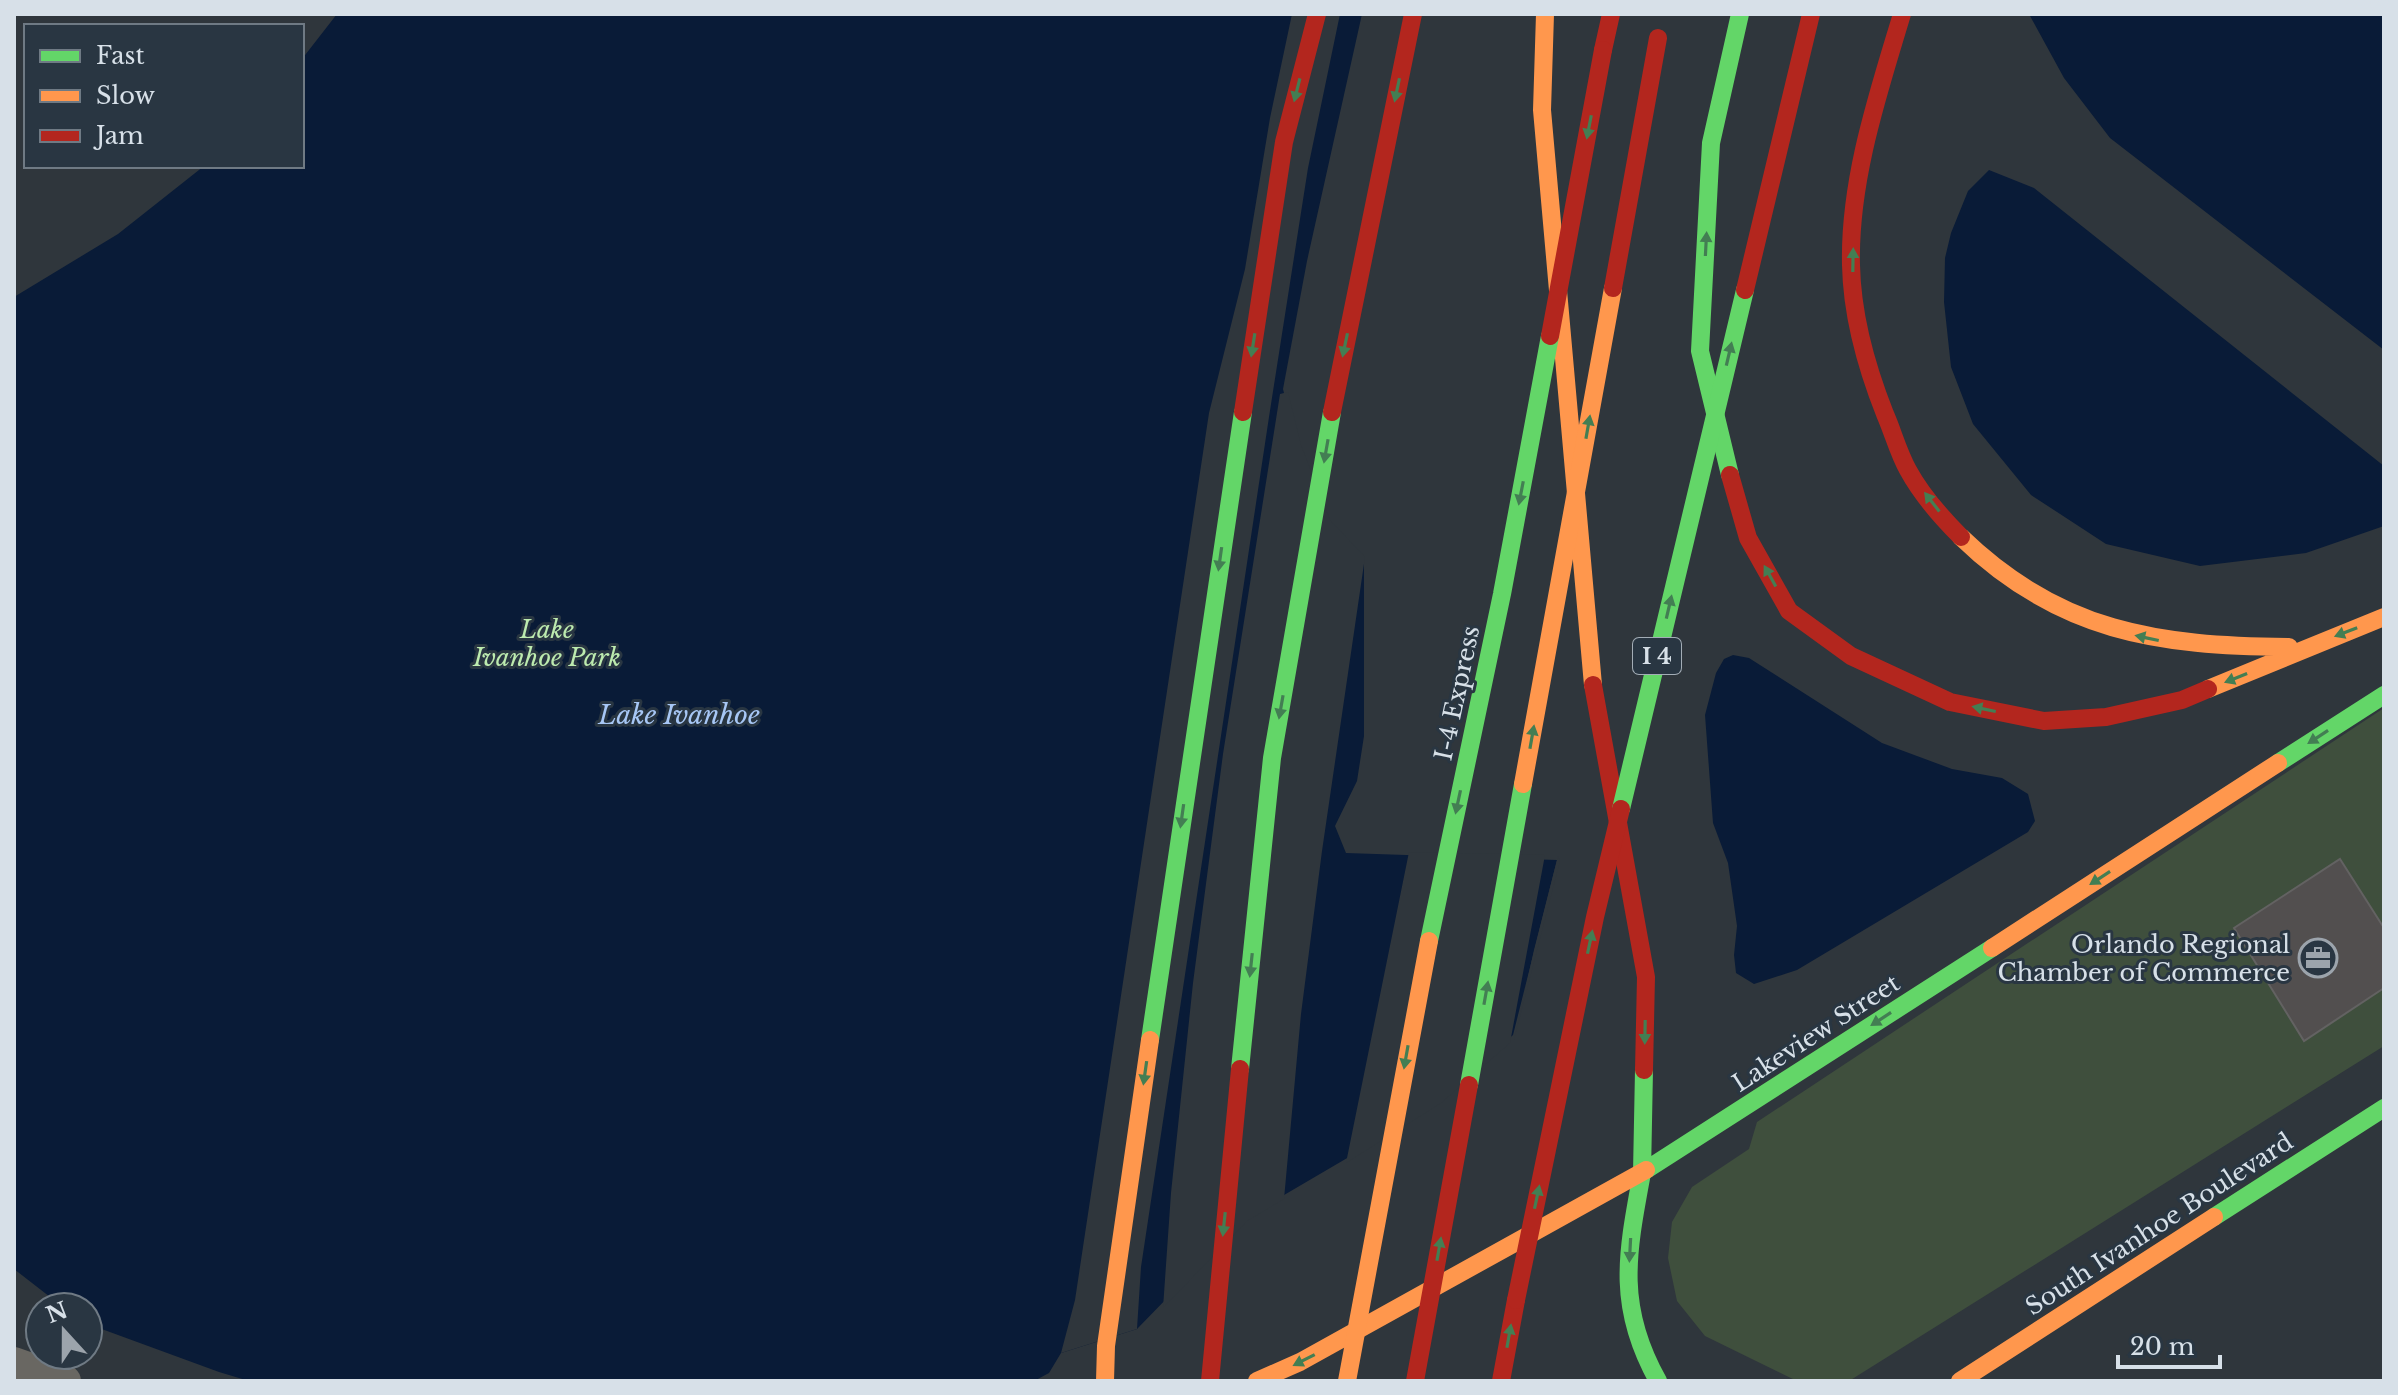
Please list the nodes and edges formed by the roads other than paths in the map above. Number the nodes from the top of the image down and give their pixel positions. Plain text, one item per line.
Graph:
1 (1317, 14) edge
2 (1413, 14) edge
3 (1545, 14) edge
4 (1611, 14) edge
5 (1740, 14) edge
6 (1811, 14) edge
7 (1902, 14) edge
8 (1660, 32) dead end
9 (2384, 617) edge
10 (2308, 647) junction
11 (2384, 695) edge
12 (2384, 1108) edge
13 (1642, 1173) junction
14 (14, 1363) edge
15 (1503, 1378) edge
16 (65, 1381) edge
17 (1105, 1381) edge
18 (1210, 1381) edge
19 (1257, 1381) edge
20 (1347, 1381) edge
21 (1415, 1381) edge
22 (1658, 1381) edge
23 (1960, 1381) edge

1 -> 17 main road
2 -> 18 main road
3 -> 13 main road
4 -> 20 main road, I-4 Express, bridge
10 -> 5 main road
15 -> 6 main road, I 4, bridge
10 -> 7 main road
21 -> 8 main road, bridge
9 -> 10 main road
11 -> 13 main road, Lakeview Street
12 - 23 main road, South Ivanhoe Boulevard
13 -> 19 main road, Lakeview Street
13 -> 22 main road
14 - 16 street

